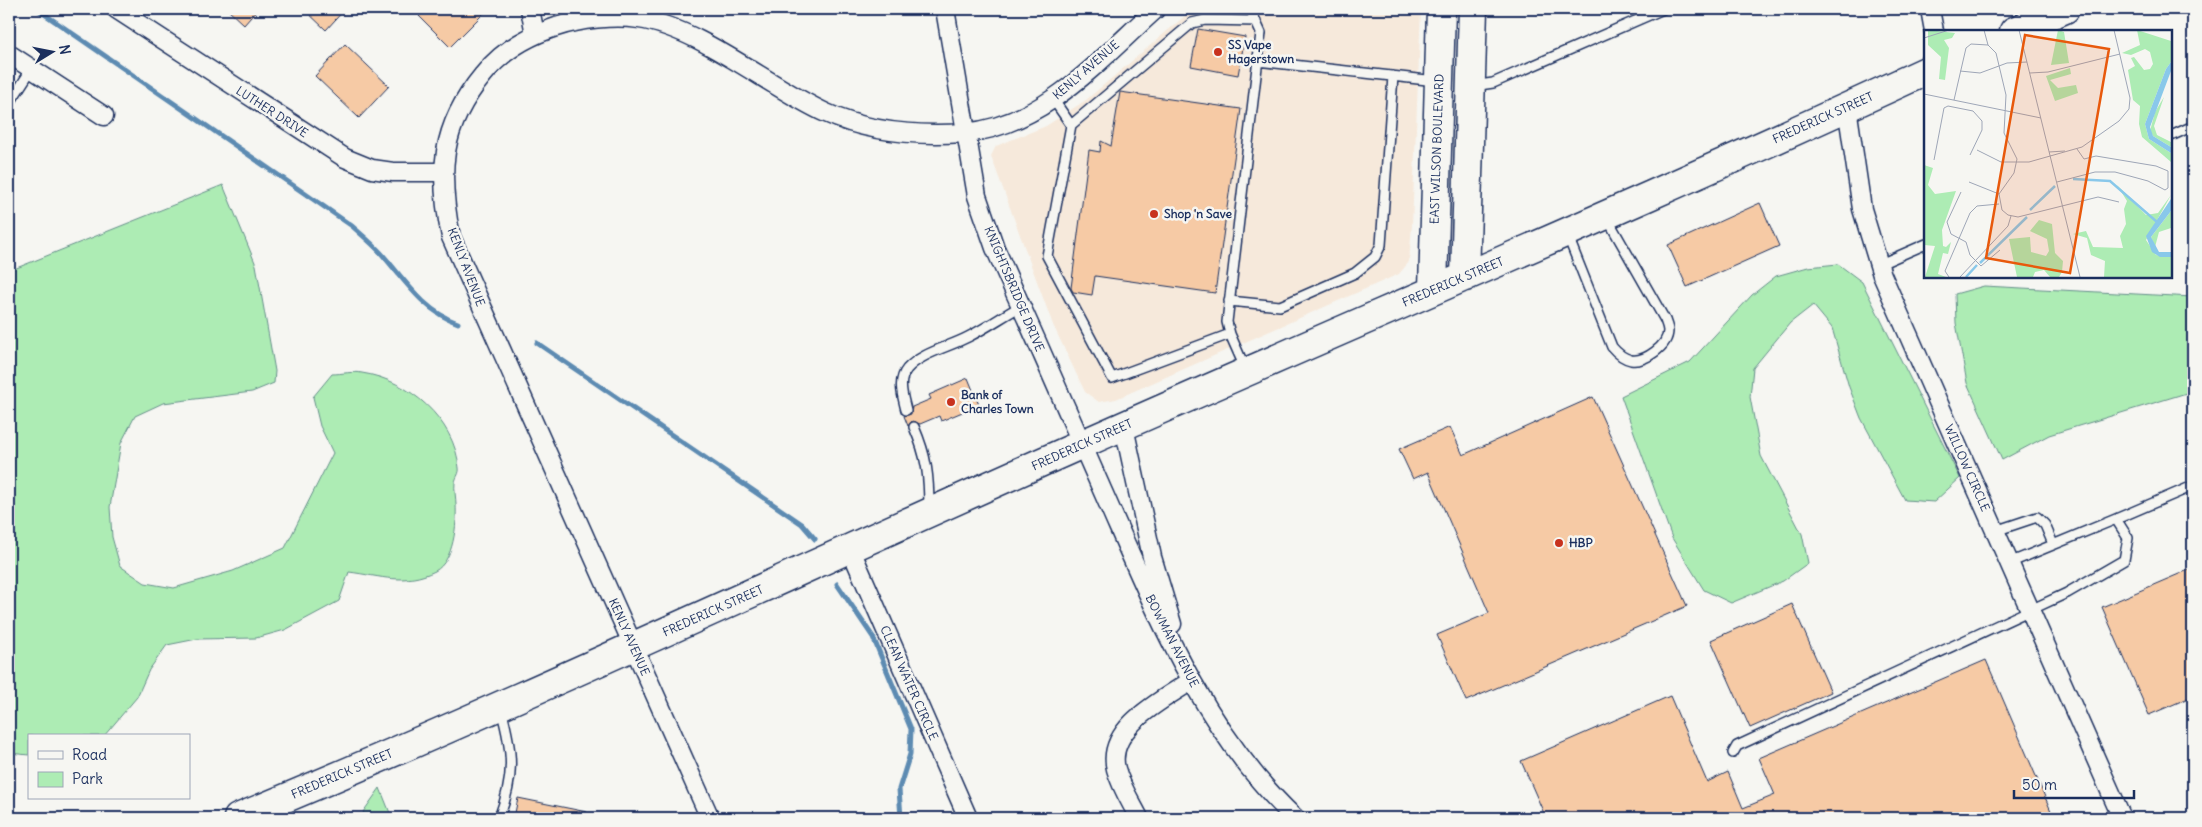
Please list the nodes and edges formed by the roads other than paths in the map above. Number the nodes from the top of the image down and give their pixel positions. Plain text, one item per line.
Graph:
1 (116, 9) edge
2 (530, 9) edge
3 (945, 9) edge
4 (1156, 9) edge
5 (1250, 9) edge
6 (1441, 9) edge
7 (1473, 9) edge
8 (1663, 9) edge
9 (1930, 9) edge
10 (2065, 9) edge
11 (640, 14) edge
12 (1256, 21) junction
13 (1934, 30) edge
14 (2016, 30) edge
15 (535, 34) junction
16 (9, 54) edge
17 (1257, 61) junction
18 (31, 70) junction
19 (1924, 71) edge
20 (1393, 76) junction
21 (1439, 81) junction
22 (1471, 86) junction
23 (1053, 100) junction
24 (9, 104) edge
25 (1847, 107) junction
26 (104, 116) dead end
27 (1072, 125) junction
28 (2193, 126) edge
29 (966, 132) junction
30 (2172, 136) edge
31 (443, 172) junction
32 (1468, 182) junction
33 (1604, 215) junction
34 (1566, 232) junction
35 (1924, 245) edge
36 (1878, 265) junction
37 (1465, 276) junction
38 (1434, 289) junction
39 (1229, 301) junction
40 (1021, 306) junction
41 (1230, 334) junction
42 (1247, 373) junction
43 (906, 410) dead end
44 (914, 427) dead end
45 (1124, 427) junction
46 (1082, 444) junction
47 (2193, 486) edge
48 (929, 512) junction
49 (2116, 519) junction
50 (1995, 531) junction
51 (2053, 544) junction
52 (850, 548) junction
53 (2009, 563) junction
54 (2030, 610) junction
55 (634, 647) junction
56 (1188, 675) junction
57 (500, 704) junction
58 (1733, 754) dead end
59 (238, 818) edge
60 (499, 818) edge
61 (710, 818) edge
62 (968, 818) edge
63 (1139, 818) edge
64 (1295, 818) edge
65 (2122, 818) edge

1 - 31 street, LUTHER DRIVE
2 - 15 street
3 - 29 street, KNIGHTSBRIDGE DRIVE
4 - 23 street, KENLY AVENUE
5 - 12 lane
6 - 21 main road, EAST WILSON BOULEVARD
7 - 22 main road
8 - 22 lane
9 - 13 street
10 - 14 main road
11 - 15 street, KENLY AVENUE
11 - 29 street, KENLY AVENUE
12 - 17 lane
12 - 27 lane
15 - 31 street, KENLY AVENUE
16 - 18 street
17 - 20 lane
17 - 39 lane
18 - 24 lane
18 - 26 street
19 - 25 main road, FREDERICK STREET
20 - 21 lane
20 - 39 lane
21 - 32 main road
21 - 38 main road, EAST WILSON BOULEVARD
22 - 32 main road
23 - 27 lane
23 - 29 street, KENLY AVENUE
25 - 33 main road, FREDERICK STREET
25 - 36 street, WILLOW CIRCLE
27 - 41 lane
28 - 30 lane
29 - 40 street, KNIGHTSBRIDGE DRIVE
31 - 55 street, KENLY AVENUE
32 - 37 main road
33 - 34 main road, FREDERICK STREET
33 - 34 lane
34 - 37 main road, FREDERICK STREET
35 - 36 lane
36 - 50 street, WILLOW CIRCLE
37 - 38 main road, FREDERICK STREET
38 - 42 main road, FREDERICK STREET
39 - 41 lane
40 - 43 lane
40 - 46 street, KNIGHTSBRIDGE DRIVE
41 - 42 lane
42 - 45 main road, FREDERICK STREET
44 - 48 lane
45 - 46 main road, FREDERICK STREET
45 - 56 street
46 - 48 main road, FREDERICK STREET
46 - 56 street, BOWMAN AVENUE
47 - 49 lane
48 - 52 main road, FREDERICK STREET
49 - 51 lane
49 - 54 lane
50 - 51 lane
50 - 53 street, WILLOW CIRCLE
51 - 53 lane
52 - 55 main road, FREDERICK STREET
52 - 62 street, CLEAN WATER CIRCLE
53 - 54 street, WILLOW CIRCLE
54 - 58 lane
54 - 65 street, WILLOW CIRCLE
55 - 57 main road, FREDERICK STREET
55 - 61 street, KENLY AVENUE
56 - 63 street
56 - 64 street, BOWMAN AVENUE
57 - 59 main road, FREDERICK STREET
57 - 60 lane

